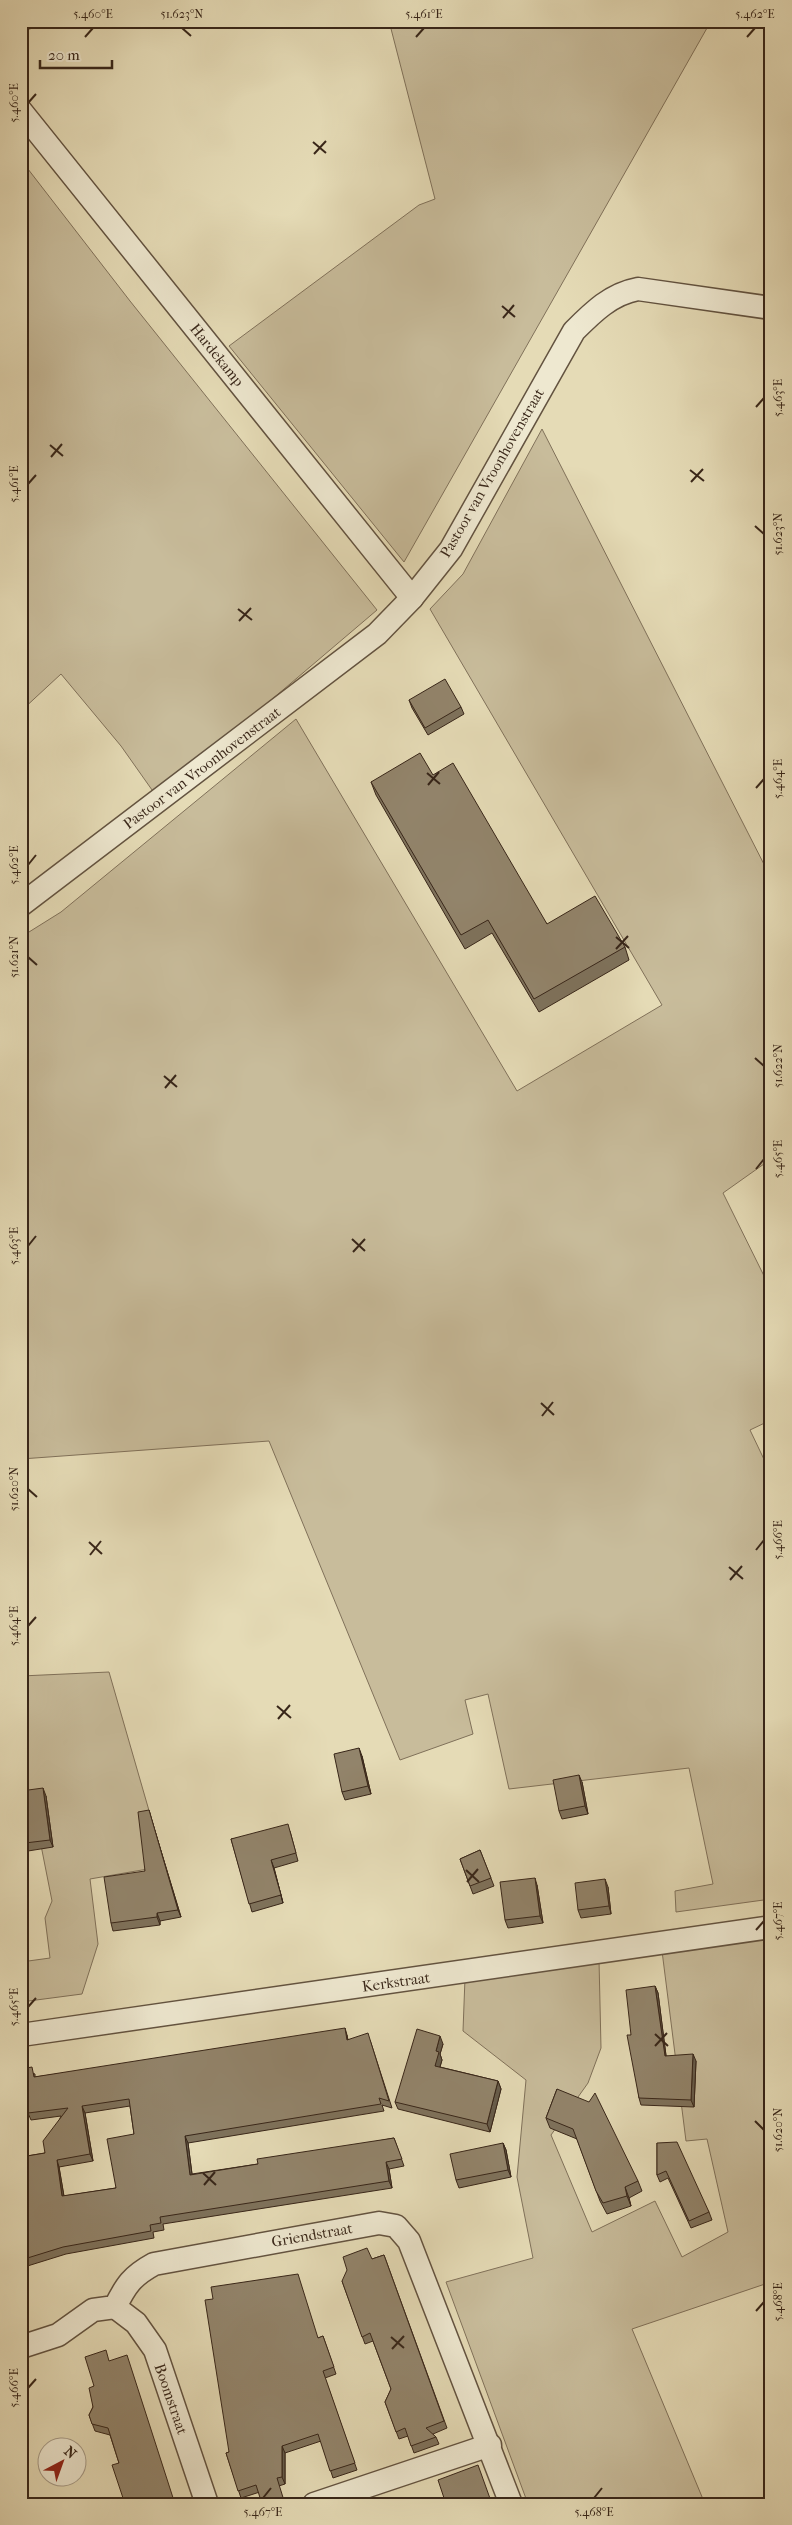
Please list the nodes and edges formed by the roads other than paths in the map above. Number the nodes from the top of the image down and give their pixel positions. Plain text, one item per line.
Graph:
1 (21, 111) edge
2 (771, 308) edge
3 (412, 598) junction
4 (21, 905) edge
5 (771, 1927) edge
6 (21, 2035) edge
7 (115, 2307) junction
8 (21, 2347) edge
9 (490, 2445) junction
10 (207, 2504) edge
11 (314, 2504) edge
12 (511, 2504) edge

1 - 3 street, Hardekamp
2 - 3 street, Pastoor van Vroonhovenstraat
3 - 4 street, Pastoor van Vroonhovenstraat
5 - 6 street, Kerkstraat
7 - 8 street
7 - 9 street, Griendstraat
7 - 10 street, Boomstraat
9 - 11 street
9 - 12 street, Griendstraat

